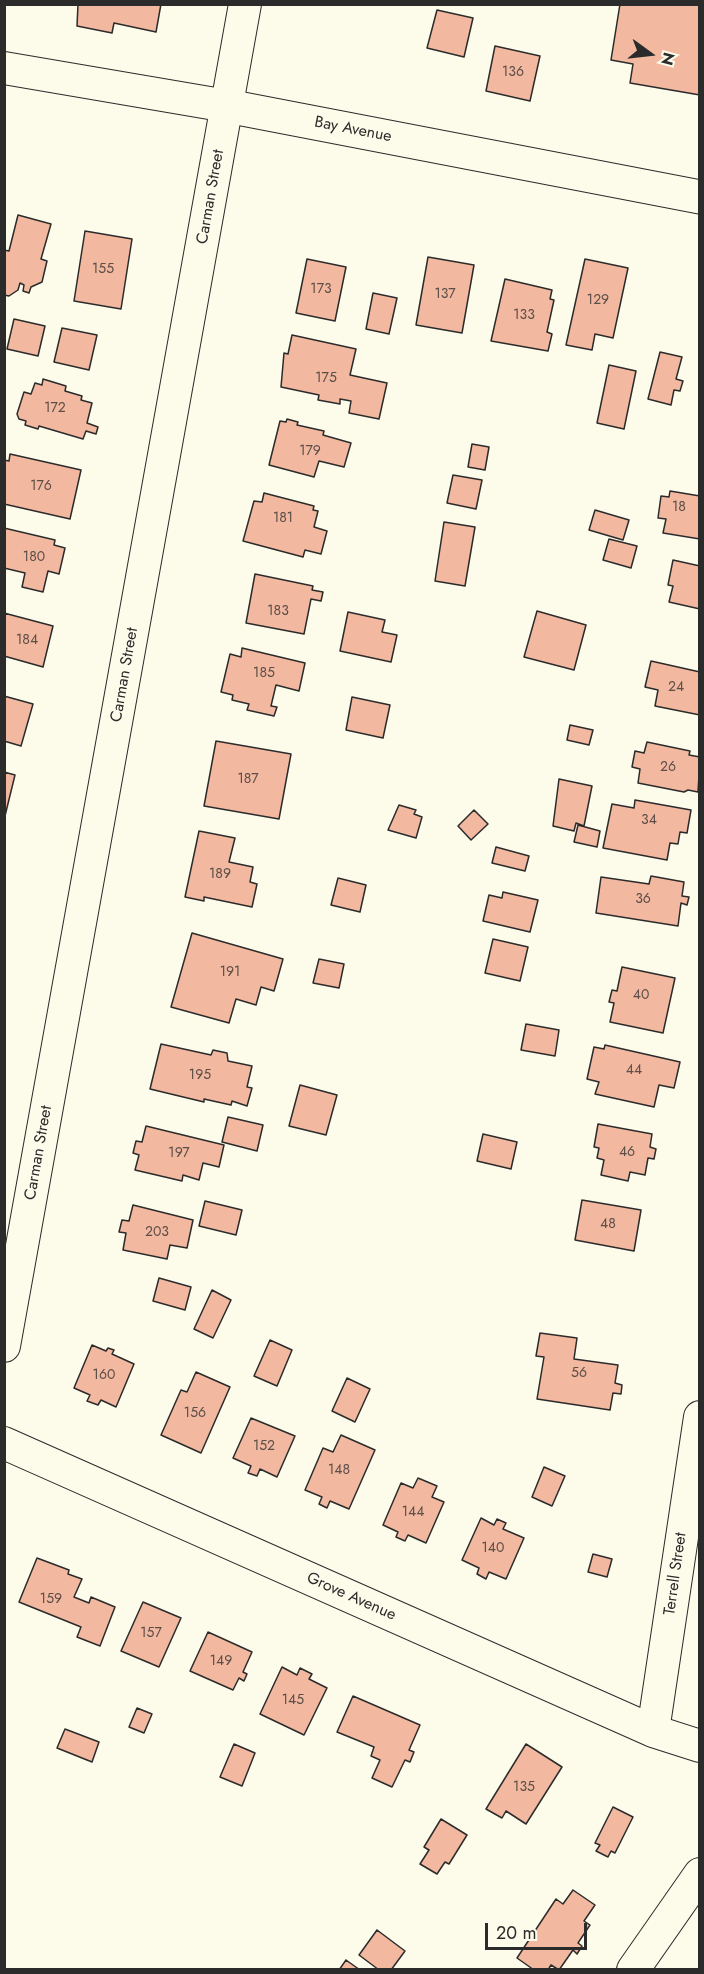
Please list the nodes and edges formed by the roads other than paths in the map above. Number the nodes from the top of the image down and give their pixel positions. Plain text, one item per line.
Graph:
1 (245, 4) edge
2 (4, 68) edge
3 (227, 105) junction
4 (699, 197) edge
5 (4, 1346) edge
6 (699, 1417) edge
7 (4, 1443) edge
8 (653, 1731) junction
9 (699, 1746) edge
10 (699, 1874) edge
11 (633, 1970) edge

1 - 3 street, Carman Street
2 - 3 street, Bay Avenue
3 - 4 street, Bay Avenue
3 - 5 street, Carman Street
6 - 8 street, Terrell Street
7 - 8 street, Grove Avenue
8 - 9 street, Grove Avenue
10 - 11 street

